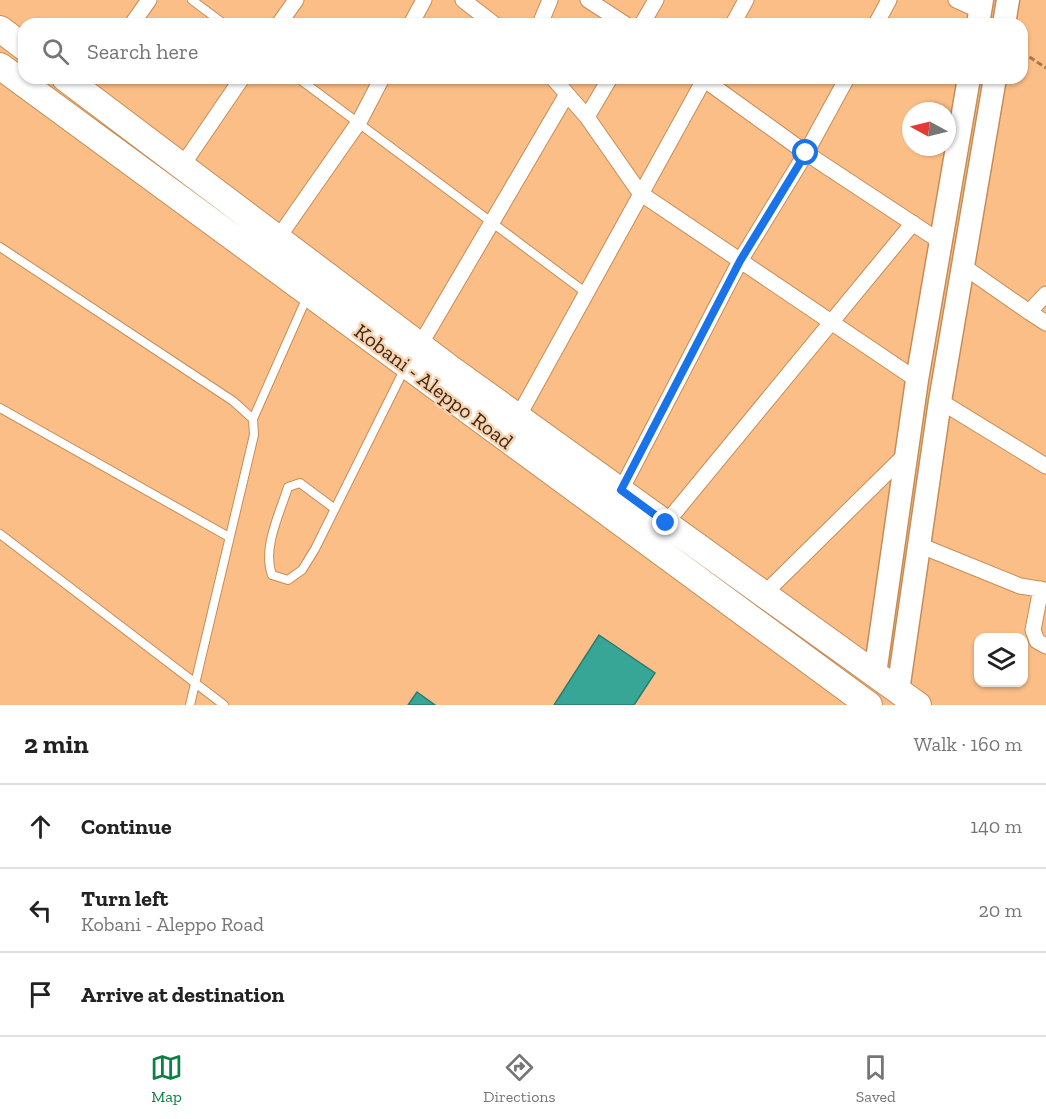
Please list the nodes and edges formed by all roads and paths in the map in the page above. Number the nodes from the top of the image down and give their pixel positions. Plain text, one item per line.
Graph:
1 (149, 0) edge
2 (192, 0) edge
3 (296, 0) edge
4 (424, 0) edge
5 (463, 0) edge
6 (550, 0) edge
7 (588, 0) edge
8 (656, 0) edge
9 (746, 0) edge
10 (889, 0) edge
11 (956, 0) edge
12 (1008, 0) edge
13 (980, 12) edge
14 (136, 18) edge
15 (216, 18) edge
16 (283, 18) edge
17 (414, 18) edge
18 (486, 18) edge
19 (542, 18) edge
20 (616, 18) edge
21 (646, 18) edge
22 (736, 18) edge
23 (879, 18) edge
24 (1005, 18) edge
25 (0, 29) edge
26 (18, 42) edge
27 (1028, 56) edge
28 (0, 66) edge
29 (1046, 68) edge
30 (18, 79) edge
31 (24, 84) edge
32 (83, 84) edge
33 (238, 84) edge
34 (306, 84) edge
35 (379, 84) edge
36 (558, 84) edge
37 (606, 84) edge
38 (701, 84) edge
39 (712, 84) edge
40 (844, 84) edge
41 (968, 84) edge
42 (994, 84) edge
43 (567, 94) junction
44 (586, 117) junction
45 (359, 122) junction
46 (806, 153) junction
47 (182, 166) junction
48 (640, 193) junction
49 (494, 222) junction
50 (914, 223) junction
51 (278, 238) junction
52 (941, 242) junction
53 (0, 248) edge
54 (740, 261) junction
55 (963, 266) junction
56 (585, 292) junction
57 (309, 294) junction
58 (1046, 294) edge
59 (1029, 312) junction
60 (832, 321) junction
61 (1046, 324) edge
62 (413, 355) junction
63 (440, 376) junction
64 (917, 380) junction
65 (940, 401) junction
66 (0, 408) edge
67 (518, 417) junction
68 (253, 419) junction
69 (907, 453) junction
70 (1046, 466) edge
71 (621, 490) junction
72 (335, 509) junction
73 (666, 523) junction
74 (0, 534) edge
75 (229, 537) junction
76 (919, 545) junction
77 (1043, 589) edge
78 (764, 594) junction
79 (1046, 646) edge
80 (875, 674) junction
81 (193, 684) junction
82 (902, 700) edge
83 (190, 705) edge
84 (224, 705) edge
85 (869, 705) edge

1 - 14 street
2 - 15 lane
3 - 16 street
4 - 17 street
5 - 18 street
6 - 19 street
7 - 20 street
8 - 21 street
9 - 22 street
10 - 23 street
11 - 13 street
12 - 24 street
25 - 26 main road
27 - 29 path
28 - 30 main road, Kobani - Aleppo Road
31 - 57 main road, Kobani - Aleppo Road
32 - 47 main road, Kobani - Aleppo Road
33 - 47 street
34 - 45 lane
35 - 45 street
36 - 43 street
37 - 44 street
38 - 48 street
39 - 46 street
40 - 46 street
41 - 52 street
42 - 55 street
43 - 44 street
43 - 49 street
44 - 48 street
45 - 49 lane
45 - 51 street
46 - 50 street
46 - 54 street
47 - 51 main road, Kobani - Aleppo Road
48 - 54 street
48 - 56 street
49 - 56 lane
49 - 62 street
50 - 52 street
50 - 60 street
51 - 62 main road, Kobani - Aleppo Road
52 - 64 street
53 - 68 lane
54 - 60 street
54 - 71 street
55 - 59 street
55 - 65 street
56 - 67 street
57 - 62 main road, Kobani - Aleppo Road
57 - 68 lane
58 - 59 street
59 - 61 street
60 - 64 street
60 - 73 street
62 - 63 main road, Kobani - Aleppo Road
62 - 72 lane
63 - 67 main road, Kobani - Aleppo Road
63 - 85 main road, Kobani - Aleppo Road
64 - 69 street
65 - 70 street
65 - 76 street
66 - 75 lane
67 - 71 main road, Kobani - Aleppo Road
68 - 75 lane
69 - 78 street
69 - 80 street
71 - 73 main road, Kobani - Aleppo Road
72 - 72 lane
73 - 78 main road, Kobani - Aleppo Road
74 - 81 lane
75 - 81 lane
76 - 77 street
76 - 82 street
77 - 79 street
78 - 80 main road, Kobani - Aleppo Road
80 - 82 main road, Kobani - Aleppo Road
81 - 83 lane
81 - 84 lane

